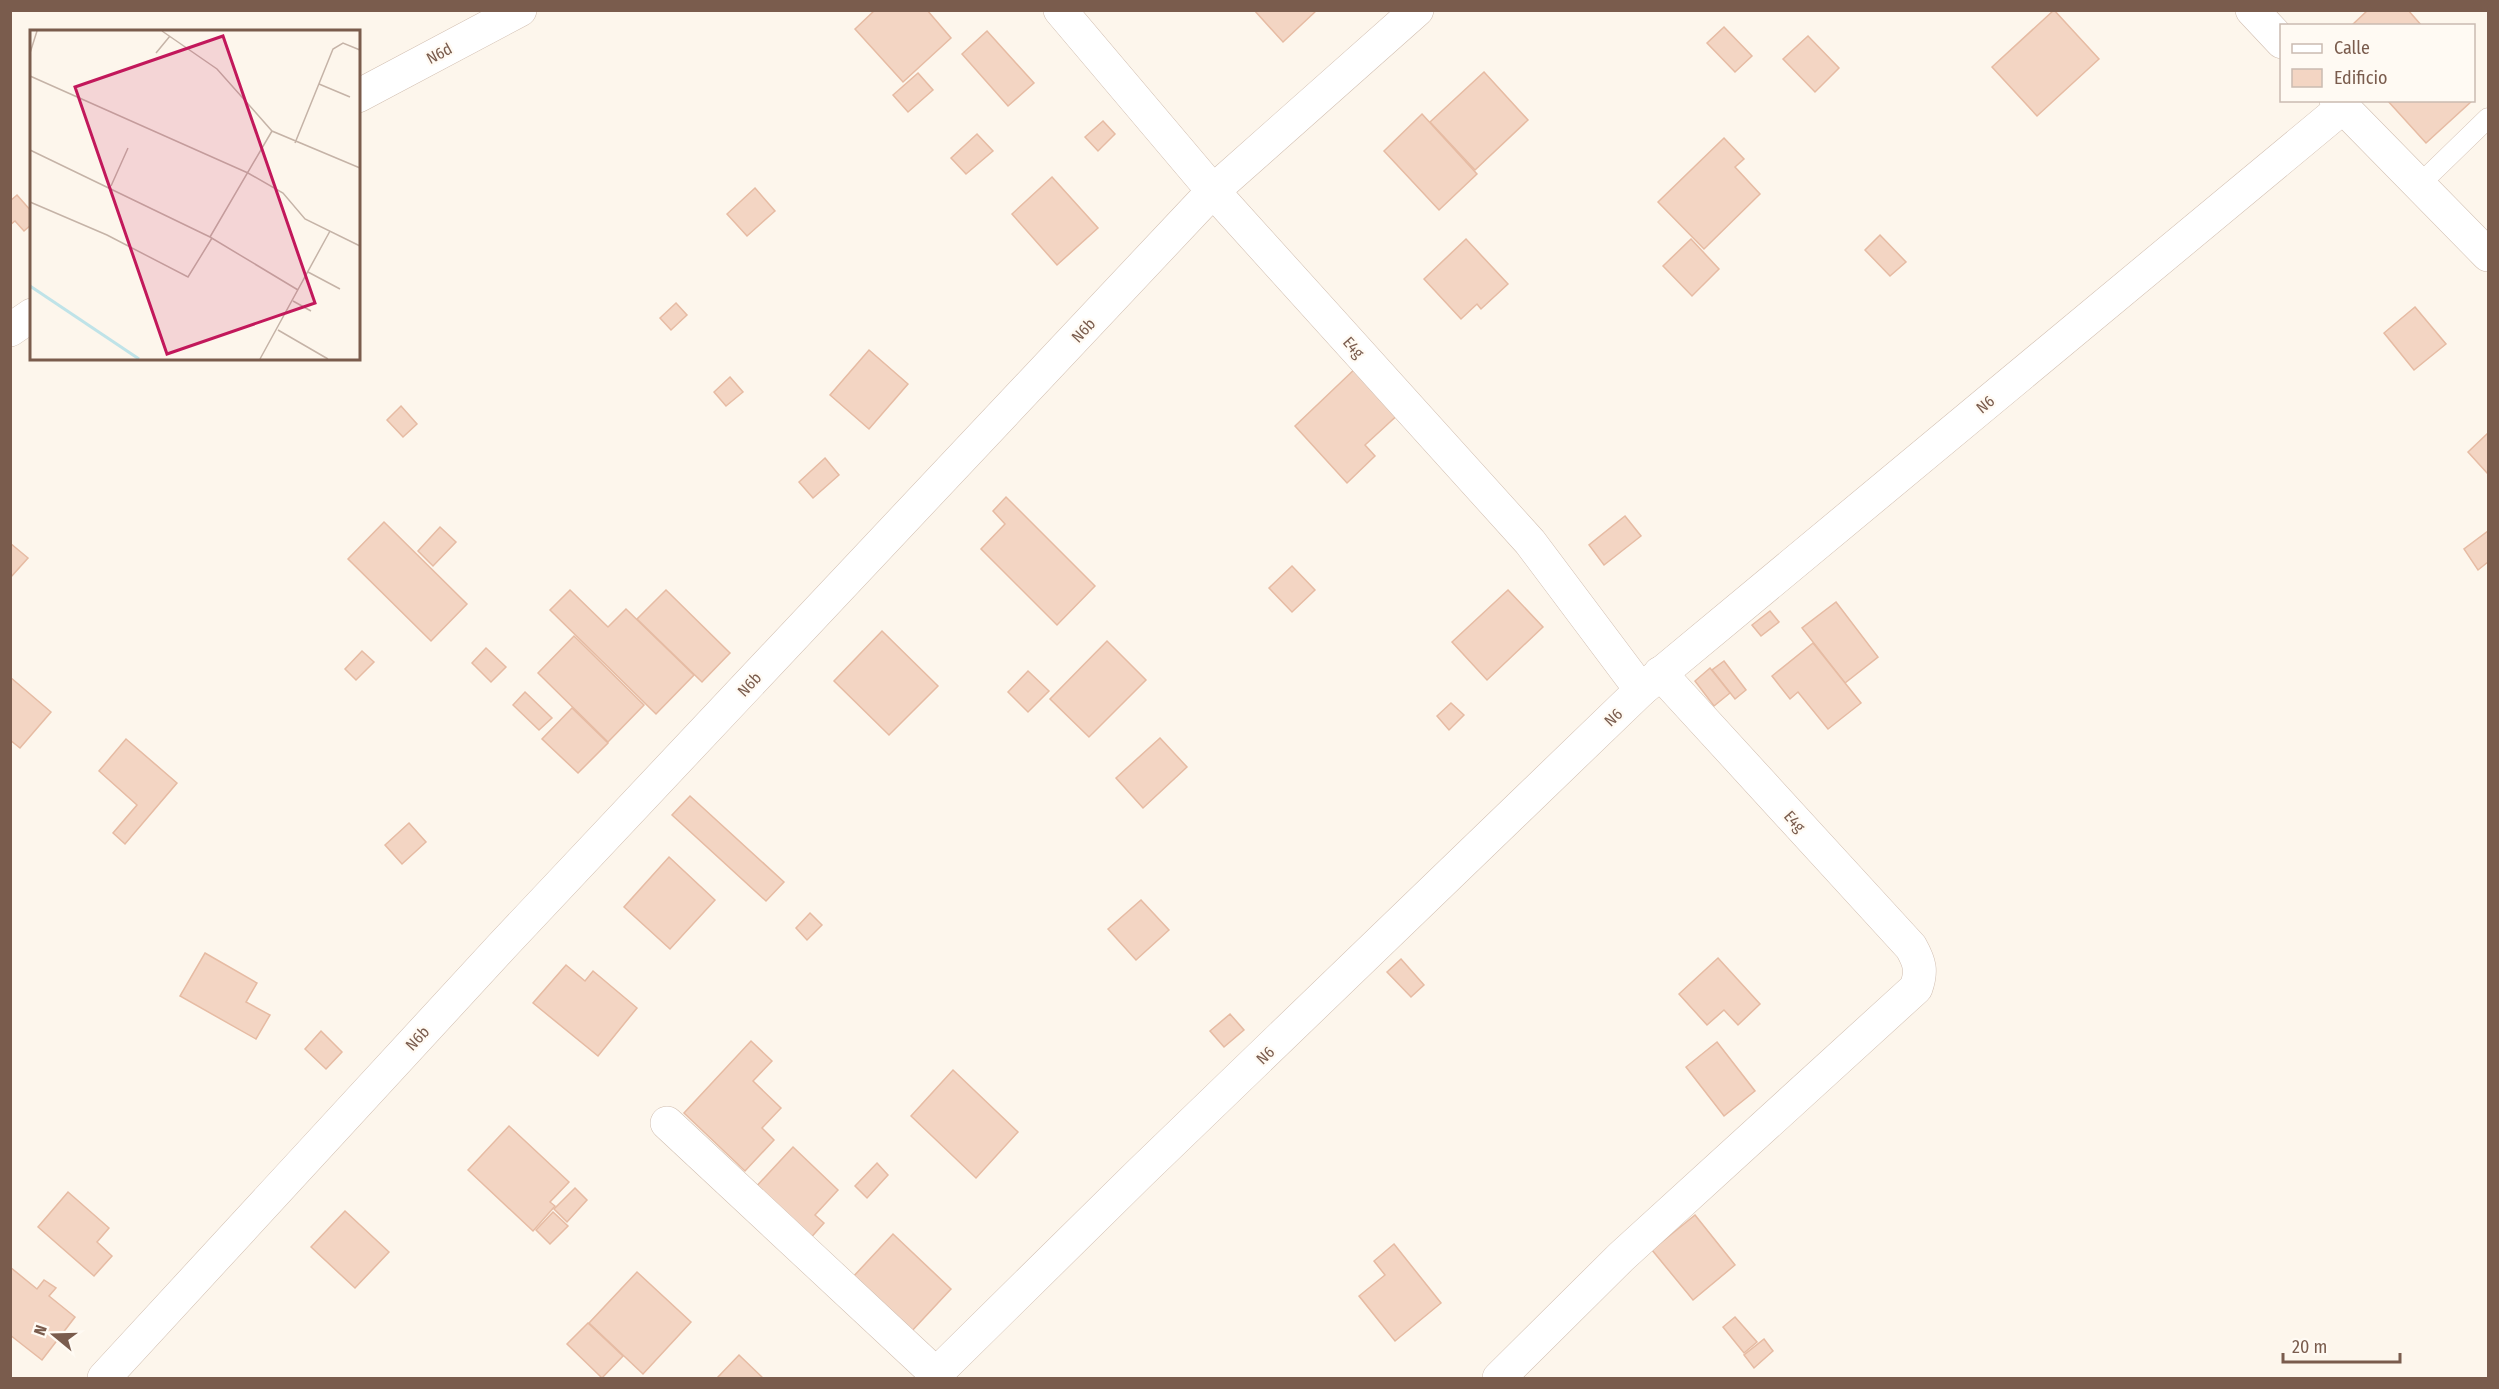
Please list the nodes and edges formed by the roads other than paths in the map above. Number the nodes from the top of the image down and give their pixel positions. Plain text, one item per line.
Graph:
1 (520, 10) edge
2 (1060, 10) edge
3 (1417, 10) edge
4 (2252, 10) edge
5 (2280, 40) edge
6 (360, 95) edge
7 (2339, 104) edge
8 (2488, 118) edge
9 (2419, 185) junction
10 (1213, 191) junction
11 (2488, 255) edge
12 (30, 316) edge
13 (10, 330) edge
14 (1650, 682) junction
15 (667, 1123) dead end
16 (934, 1376) edge
17 (104, 1378) edge
18 (1499, 1378) edge

1 - 6 street, N6d
2 - 10 street, E4g
3 - 10 street, N6b
4 - 5 street
7 - 9 street
7 - 14 street, N6
8 - 9 lane
9 - 11 street
10 - 14 street, E4g
10 - 17 street, N6b
12 - 13 street
14 - 16 street, N6
14 - 18 street, E4g
15 - 16 street

